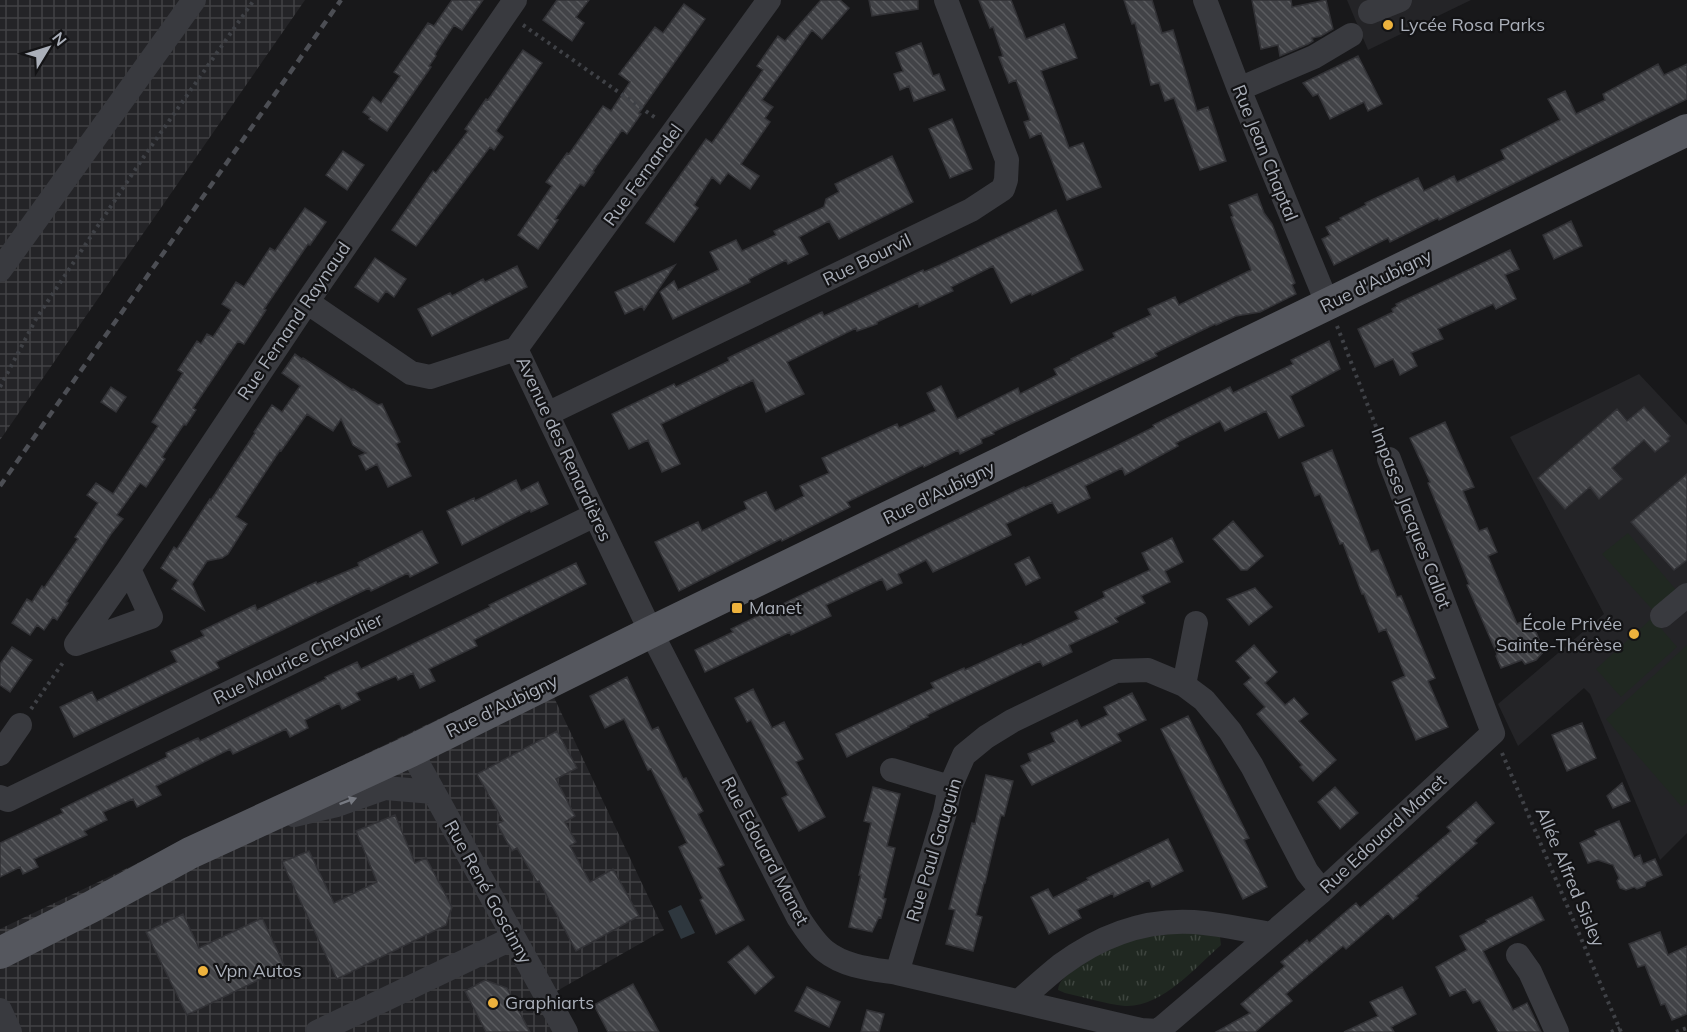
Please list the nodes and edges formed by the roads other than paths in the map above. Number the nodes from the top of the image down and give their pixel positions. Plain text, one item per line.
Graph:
1 (194, 0) edge
2 (770, 0) edge
3 (946, 0) edge
4 (1205, 0) edge
5 (1400, 0) edge
6 (510, 6) edge
7 (1370, 12) dead end
8 (1351, 35) dead end
9 (1239, 89) junction
10 (1687, 130) edge
11 (0, 270) edge
12 (307, 302) junction
13 (1328, 305) junction
14 (516, 349) junction
15 (548, 414) junction
16 (1389, 459) road end
17 (595, 515) junction
18 (129, 569) junction
19 (1687, 595) edge
20 (1662, 616) dead end
21 (1196, 623) dead end
22 (651, 632) junction
23 (1184, 685) junction
24 (20, 725) road end
25 (1493, 733) joint
26 (411, 751) junction
27 (0, 754) edge
28 (892, 770) dead end
29 (950, 787) junction
30 (433, 792) junction
31 (0, 797) edge
32 (251, 825) junction
33 (190, 853) junction
34 (1322, 891) junction
35 (0, 930) edge
36 (1271, 934) junction
37 (513, 938) junction
38 (0, 953) edge
39 (1518, 955) dead end
40 (897, 973) junction
41 (1020, 1001) junction
42 (0, 1010) edge
43 (10, 1032) edge
44 (317, 1032) edge
45 (566, 1032) edge
46 (1158, 1032) edge
47 (1557, 1032) edge

1 - 11 street
2 - 14 street, Rue Fernandel
3 - 15 street, Rue Bourvil
4 - 9 street, Rue Jean Chaptal
5 - 7 street
6 - 12 street, Rue Fernand Raynaud
8 - 9 street
9 - 13 street, Rue Jean Chaptal
10 - 13 main road, Rue d'Aubigny
12 - 14 street, Avenue des Renardières
12 - 18 street, Rue Fernand Raynaud
13 - 22 main road, Rue d'Aubigny
14 - 15 street, Avenue des Renardières
15 - 17 street, Avenue des Renardières
16 - 25 street, Impasse Jacques Callot
17 - 22 street, Avenue des Renardières
17 - 31 street, Rue Maurice Chevalier
18 - 18 street, Rue Fernand Raynaud
19 - 20 street
21 - 23 street
22 - 26 main road, Rue d'Aubigny
22 - 40 street, Rue Edouard Manet
23 - 29 street, Rue Paul Gauguin
23 - 34 street, Rue Paul Gauguin
24 - 27 street
25 - 34 street, Rue Edouard Manet
26 - 30 street, Rue René Goscinny
26 - 32 main road, Rue d'Aubigny
28 - 29 street
29 - 40 street, Rue Paul Gauguin
32 -> 30 street
30 - 37 street, Rue René Goscinny
32 - 33 main road, Rue d'Aubigny
33 - 35 main road, Rue d'Aubigny
33 - 38 main road, Rue d'Aubigny
34 - 36 street, Rue Edouard Manet
36 - 41 street
36 - 46 street, Rue Edouard Manet
37 - 44 street
37 - 45 street, Rue René Goscinny
39 - 47 street
40 - 41 street, Rue Edouard Manet
41 - 46 street, Rue Edouard Manet
42 - 43 street

